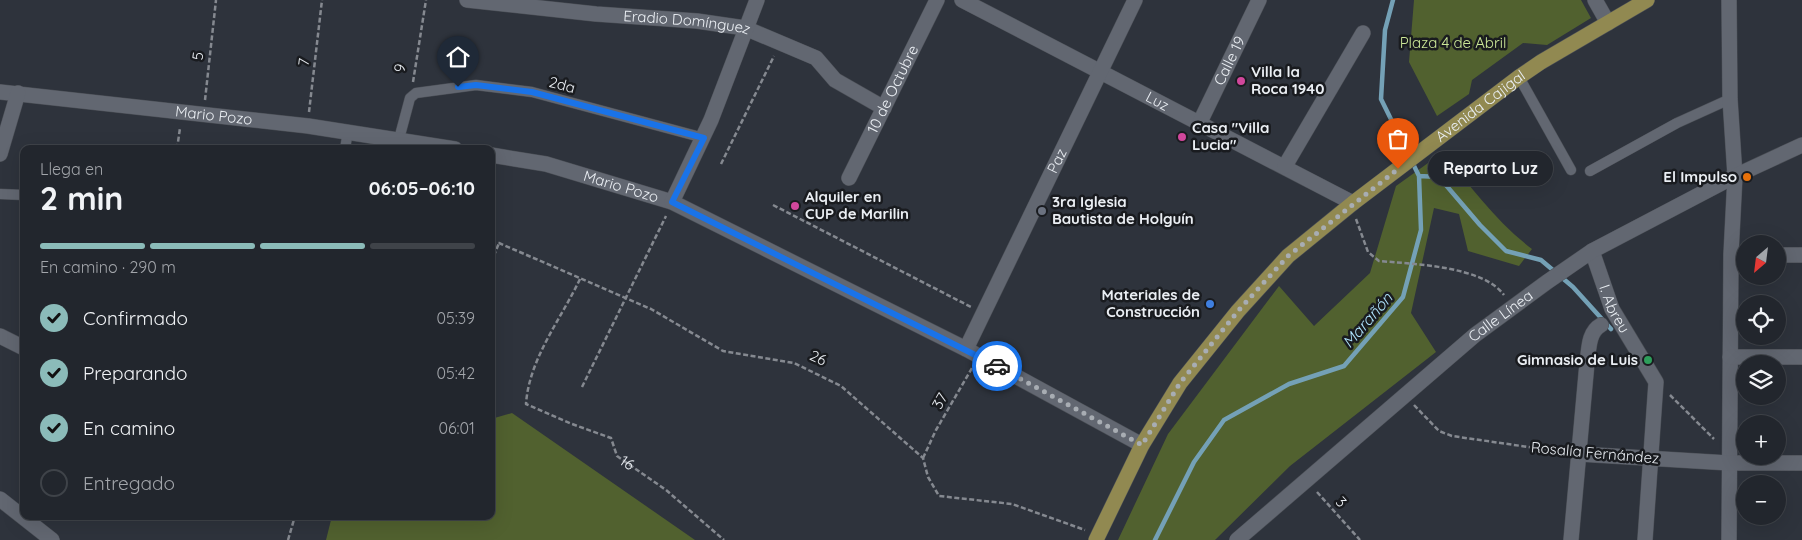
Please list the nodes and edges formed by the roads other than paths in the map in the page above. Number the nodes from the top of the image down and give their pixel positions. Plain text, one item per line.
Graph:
1 (467, 0) edge
2 (757, 0) edge
3 (937, 0) edge
4 (962, 0) edge
5 (1135, 0) edge
6 (1259, 0) edge
7 (1595, 0) edge
8 (1647, 0) edge
9 (1728, 0) edge
10 (1608, 23) junction
11 (745, 28) junction
12 (1363, 33) dead end
13 (1101, 72) junction
14 (1519, 77) junction
15 (0, 92) edge
16 (18, 93) junction
17 (1730, 99) junction
18 (884, 108) junction
19 (1200, 122) junction
20 (348, 131) junction
21 (704, 138) junction
22 (399, 139) junction
23 (346, 145) edge
24 (433, 145) edge
25 (1802, 145) edge
26 (0, 154) edge
27 (495, 156) edge
28 (1285, 166) junction
29 (1571, 170) dead end
30 (1590, 171) dead end
31 (1735, 176) junction
32 (849, 178) dead end
33 (0, 194) edge
34 (20, 195) edge
35 (672, 202) junction
36 (1352, 204) junction
37 (1737, 235) edge
38 (1592, 251) junction
39 (1786, 255) edge
40 (1802, 255) edge
41 (1736, 280) edge
42 (1601, 325) dead end
43 (0, 336) edge
44 (20, 346) edge
45 (973, 352) junction
46 (1730, 357) junction
47 (1802, 357) edge
48 (1142, 445) junction
49 (1579, 454) junction
50 (1729, 458) junction
51 (1651, 459) junction
52 (1802, 463) edge
53 (0, 499) edge
54 (20, 515) edge
55 (27, 520) edge
56 (1097, 537) edge
57 (52, 540) edge
58 (1237, 540) edge
59 (1571, 540) edge
60 (1645, 540) edge
61 (1729, 540) edge

1 - 11 street, Eradio Domínguez
2 - 11 street
3 - 18 street, 10 de Octubre
4 - 13 street, Luz
5 - 13 street, Paz
6 - 19 street, Calle 19
7 - 10 street
8 - 10 main road, Avenida Cajigal
9 - 17 street
10 - 14 main road, Avenida Cajigal
11 - 18 street, Eradio Domínguez
11 - 21 street
12 - 28 street
13 - 19 street, Luz
13 - 45 street, Paz
14 - 29 lane
14 - 36 main road, Avenida Cajigal
15 - 16 street, Mario Pozo
16 - 20 street, Mario Pozo
16 - 26 street
17 - 30 lane
17 - 31 street
18 - 32 street, 10 de Octubre
19 - 28 street, Luz
20 - 22 street, Mario Pozo
20 - 23 lane
21 - 22 lane, 2da
21 - 35 street
22 - 24 street, Mario Pozo
25 - 31 street, Calle Línea
27 - 35 street, Mario Pozo
28 - 36 street, Luz
31 - 37 street
31 - 38 street, Calle Línea
33 - 34 lane
35 - 45 street, Mario Pozo
36 - 48 main road, Avenida Cajigal
38 - 51 street, I. Abreu
38 - 58 street, Calle Línea
39 - 40 street
41 - 46 street
42 - 49 street
43 - 44 street
45 - 48 street, Mario Pozo
46 - 47 street
46 - 50 street
48 - 56 main road, Avenida Cajigal
49 - 51 street, Rosalía Fernández
49 - 59 street
50 - 51 street, Rosalía Fernández
50 - 52 street, Rosalía Fernández
50 - 61 street
51 - 60 street
53 - 54 street
55 - 57 street

